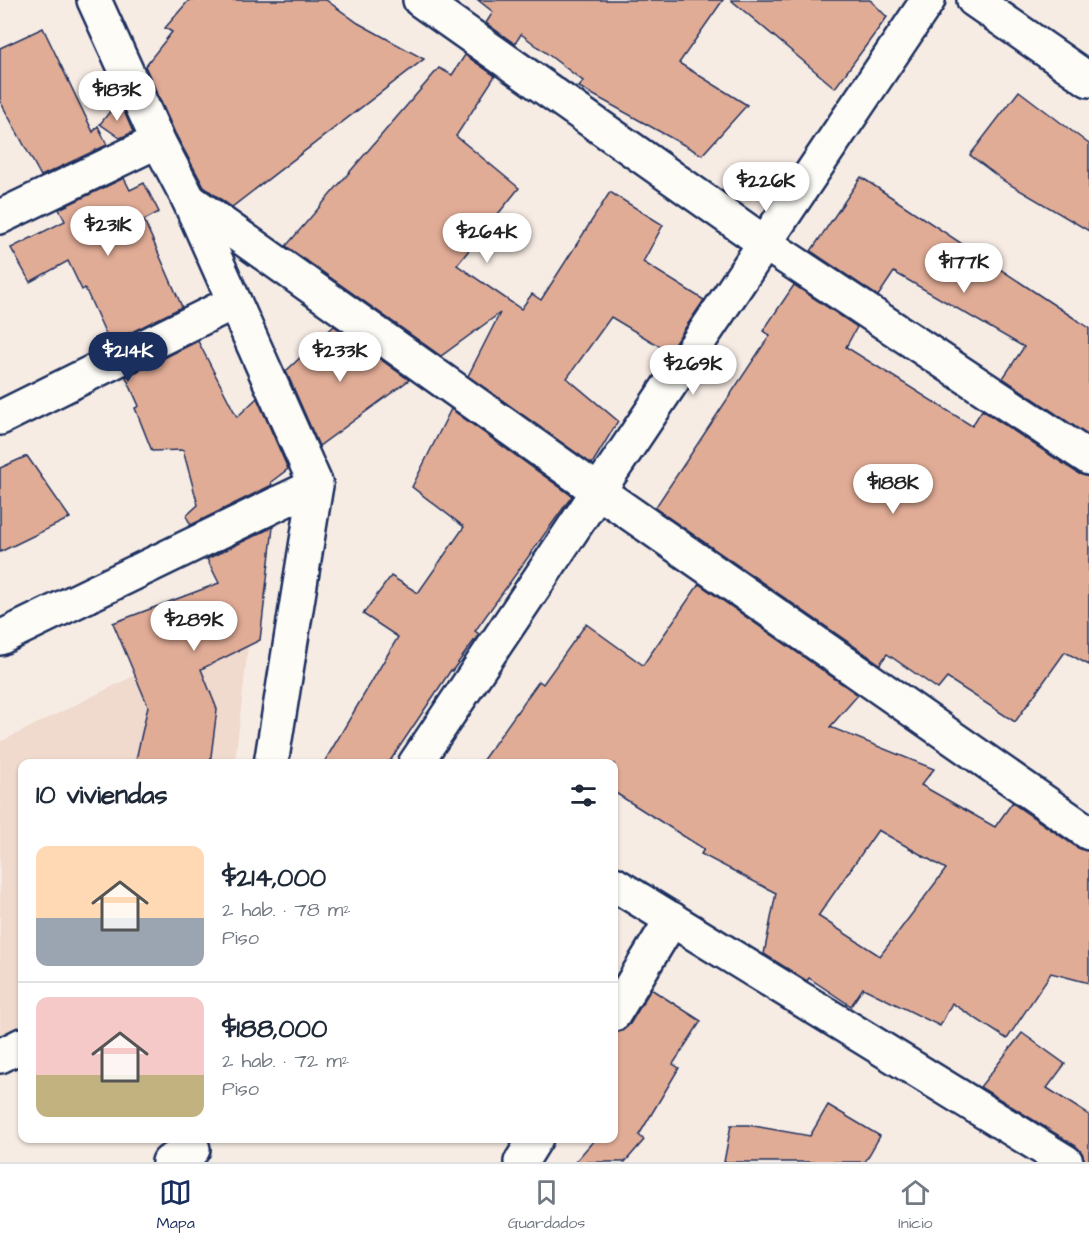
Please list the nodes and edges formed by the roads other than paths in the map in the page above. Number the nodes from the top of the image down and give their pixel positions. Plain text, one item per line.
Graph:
1 (94, 0) edge
2 (420, 0) edge
3 (928, 0) edge
4 (974, 0) edge
5 (1089, 80) edge
6 (158, 141) junction
7 (189, 200) junction
8 (0, 217) edge
9 (766, 244) junction
10 (234, 302) junction
11 (0, 418) edge
12 (1089, 458) edge
13 (316, 485) junction
14 (598, 491) junction
15 (0, 638) edge
16 (272, 759) edge
17 (418, 759) edge
18 (1089, 833) edge
19 (618, 886) edge
20 (672, 920) junction
21 (618, 1008) edge
22 (18, 1047) edge
23 (0, 1056) edge
24 (533, 1143) edge
25 (521, 1162) edge
26 (1066, 1162) edge

1 - 6 street
2 - 9 street
3 - 9 street
4 - 5 street
6 - 7 street
6 - 8 street
7 - 10 street
7 - 14 street
9 - 12 street
9 - 14 street
10 - 11 street
10 - 13 street
13 - 15 street
13 - 16 street
14 - 17 street
14 - 18 street
19 - 20 street
20 - 21 street
20 - 26 street
22 - 23 street
24 - 25 street

